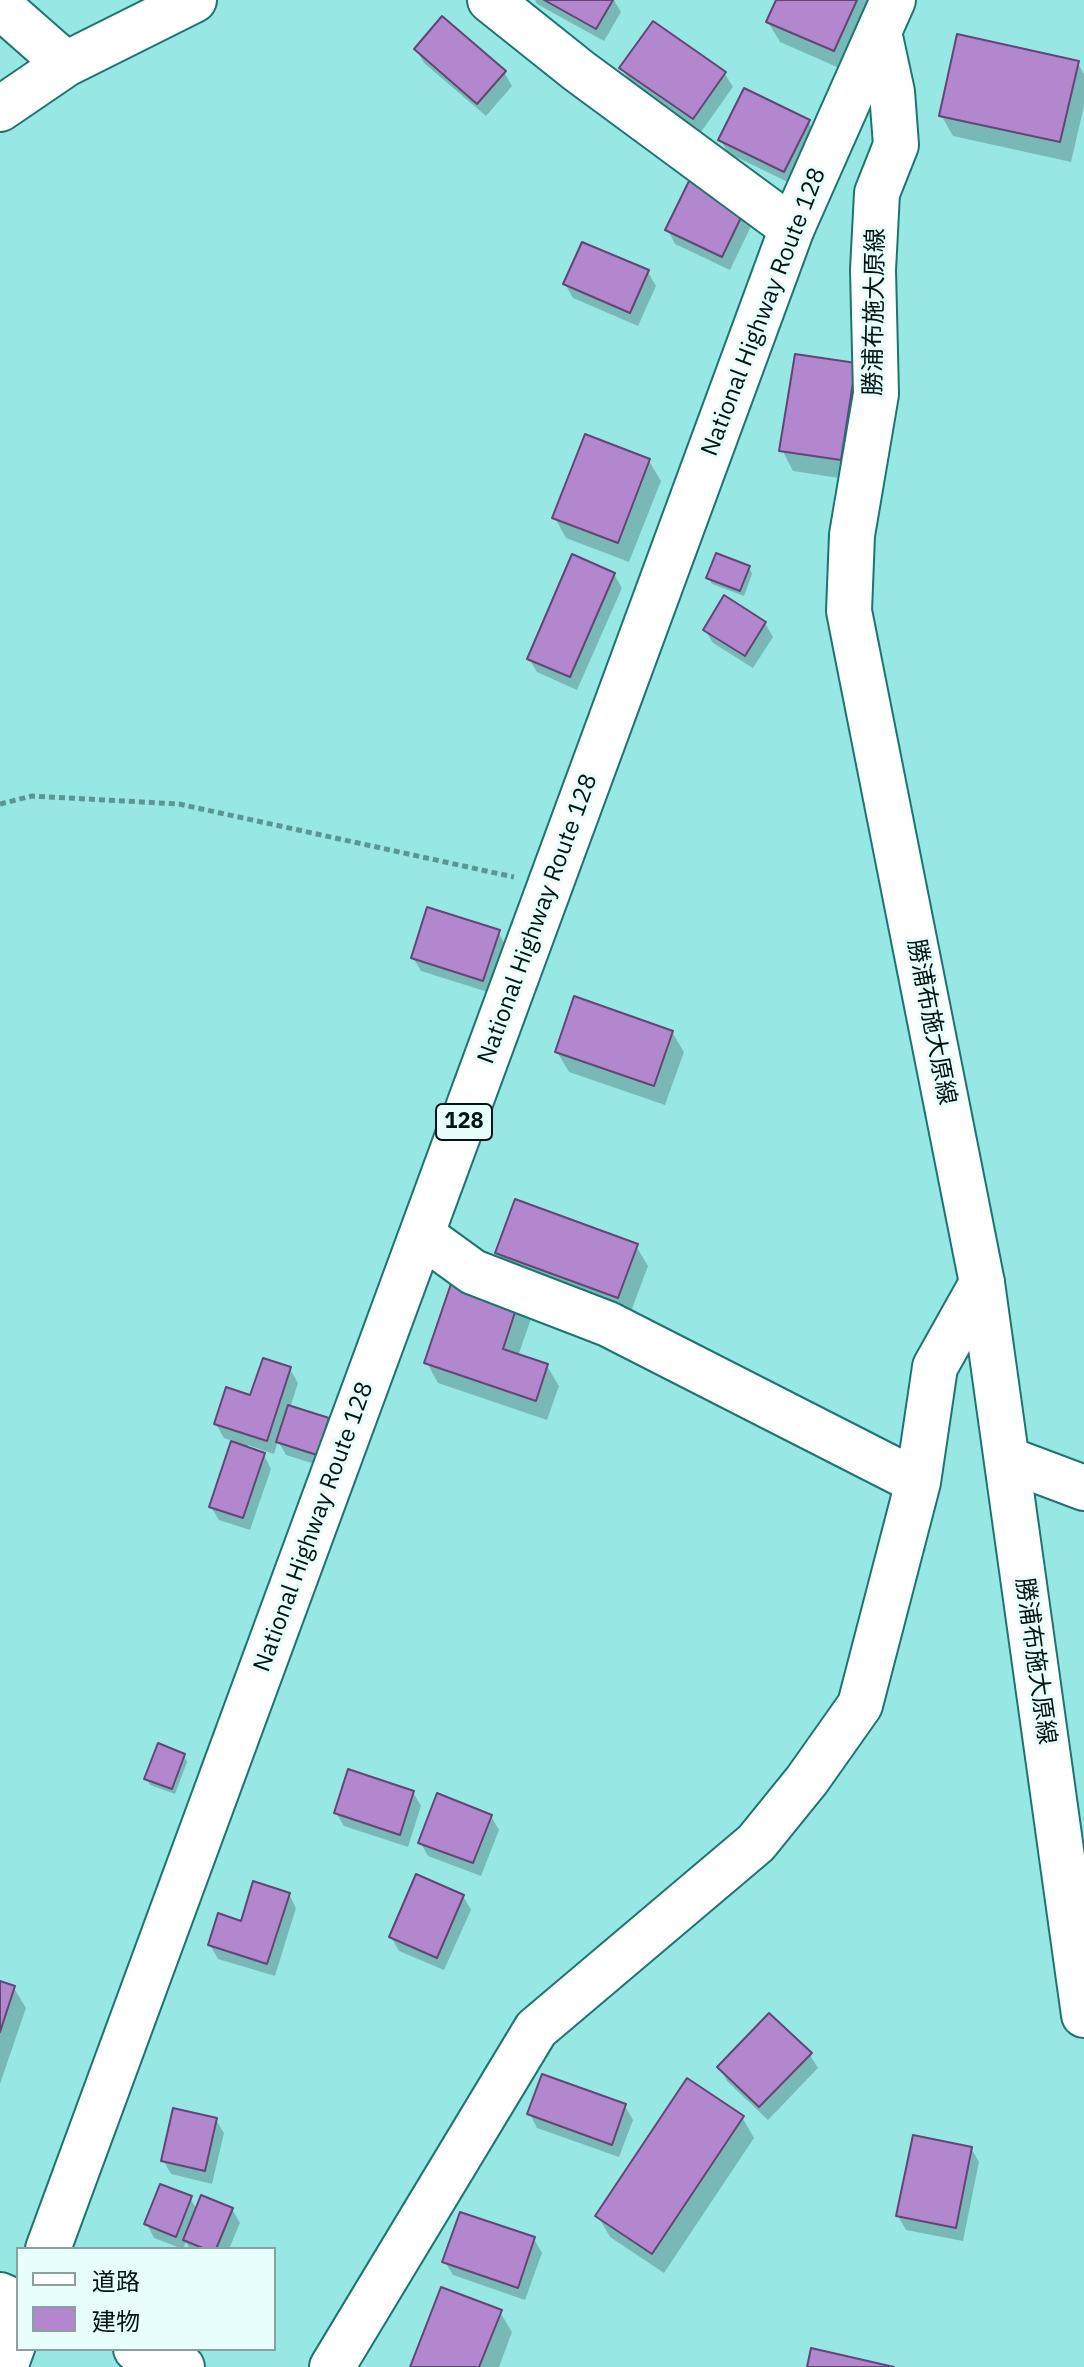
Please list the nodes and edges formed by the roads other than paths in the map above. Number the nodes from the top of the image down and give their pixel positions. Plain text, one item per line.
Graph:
1 (194, 0) edge
2 (490, 0) edge
3 (0, 6) edge
4 (886, 16) edge
5 (66, 64) junction
6 (0, 109) edge
7 (792, 228) junction
8 (422, 1235) junction
9 (982, 1283) junction
10 (1007, 1459) junction
11 (918, 1482) junction
12 (1084, 1488) edge
13 (1084, 2015) edge
14 (49, 2247) edge
15 (16, 2337) edge
16 (141, 2351) edge
17 (5, 2367) edge
18 (182, 2367) edge
19 (332, 2367) edge

1 - 5 main road
2 - 7 main road
3 - 5 main road
4 - 7 main road, National Highway Route 128 / 128
4 - 9 main road, 勝浦布施大原線
5 - 6 main road
7 - 8 main road, National Highway Route 128 / 128
8 - 11 main road
8 - 14 main road, National Highway Route 128 / 128
9 - 10 main road, 勝浦布施大原線
9 - 11 main road
10 - 12 main road
10 - 13 main road, 勝浦布施大原線
11 - 19 main road
15 - 17 main road
16 - 18 main road

